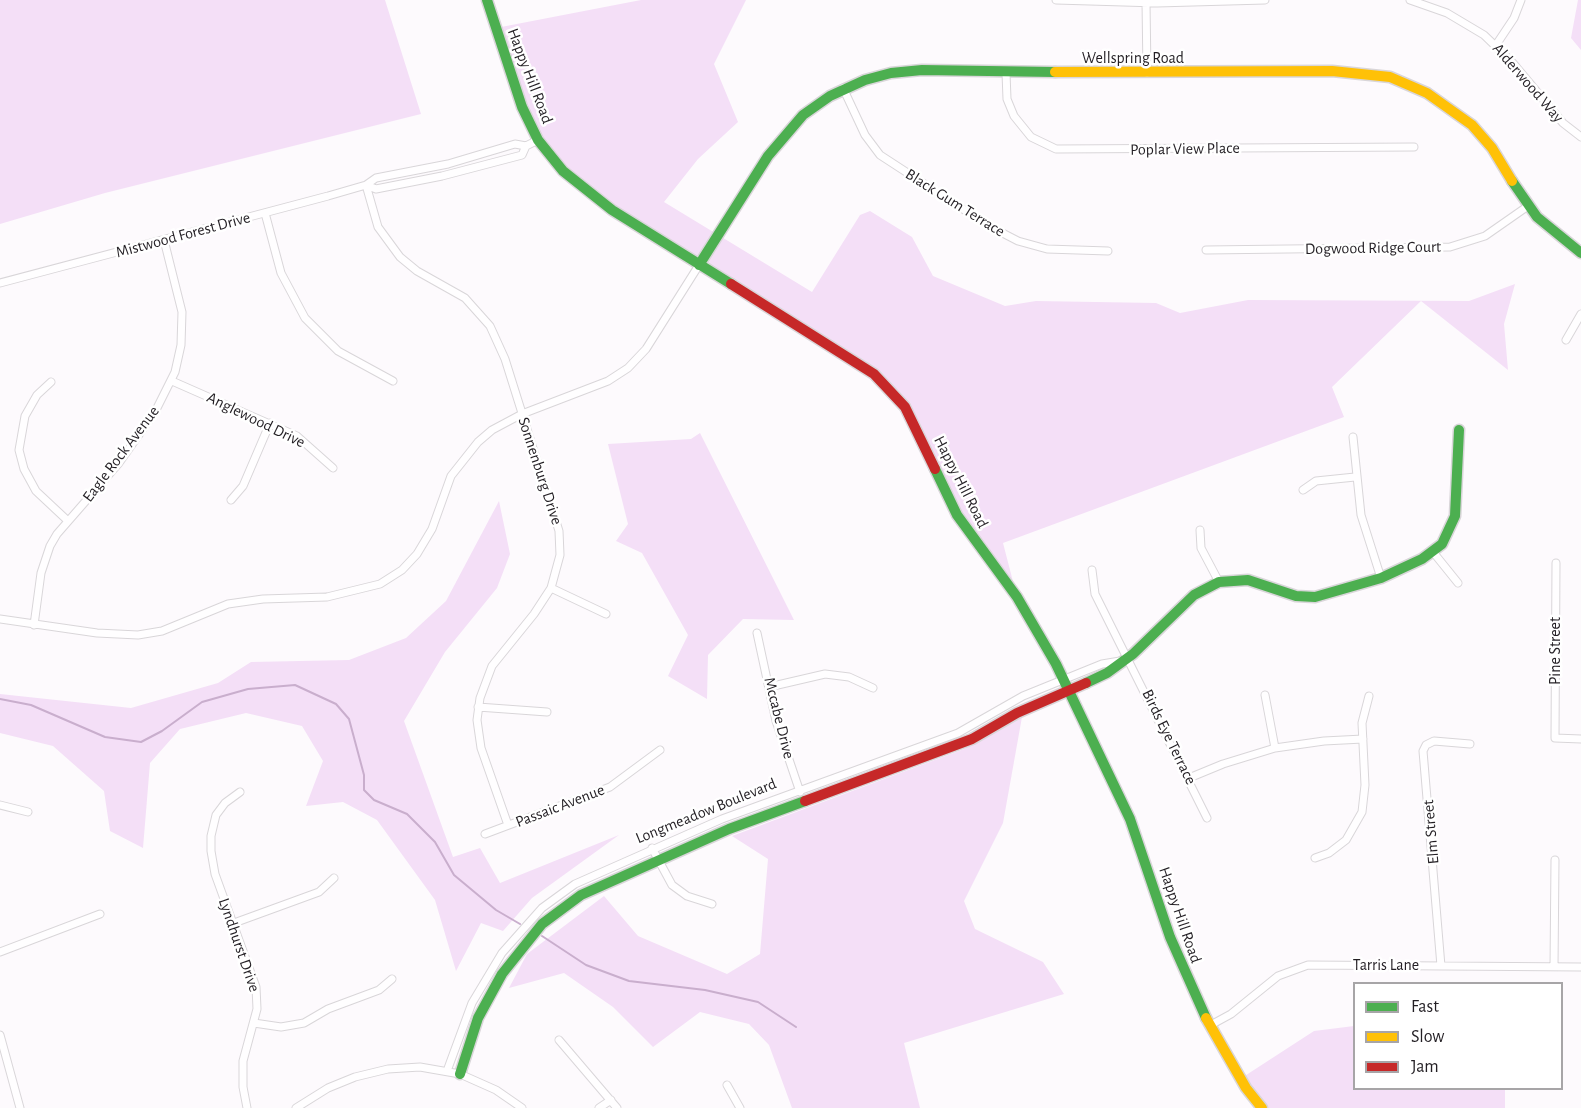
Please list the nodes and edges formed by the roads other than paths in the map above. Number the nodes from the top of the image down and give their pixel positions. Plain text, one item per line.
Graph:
1 (487, 0) edge
2 (1056, 0) edge
3 (1265, 0) edge
4 (1414, 0) edge
5 (1521, 0) edge
6 (1146, 2) junction
7 (1496, 45) junction
8 (1006, 73) junction
9 (1147, 73) junction
10 (843, 88) junction
11 (1581, 137) edge
12 (538, 140) junction
13 (526, 146) junction
14 (1414, 147) dead end
15 (366, 185) junction
16 (1528, 206) junction
17 (265, 213) junction
18 (164, 240) junction
19 (1206, 250) dead end
20 (1108, 251) dead end
21 (1581, 254) edge
22 (699, 265) junction
23 (0, 284) edge
24 (1581, 314) edge
25 (1566, 340) dead end
26 (172, 381) junction
27 (393, 381) dead end
28 (51, 382) dead end
29 (522, 414) junction
30 (270, 423) junction
31 (1459, 430) dead end
32 (1353, 437) dead end
33 (333, 468) dead end
34 (1355, 477) junction
35 (1303, 490) dead end
36 (231, 500) dead end
37 (68, 521) junction
38 (1200, 530) dead end
39 (1433, 552) junction
40 (1556, 563) dead end
41 (1092, 570) dead end
42 (1381, 578) junction
43 (1219, 582) junction
44 (1458, 583) dead end
45 (551, 588) junction
46 (606, 614) dead end
47 (0, 619) edge
48 (34, 625) junction
49 (757, 633) dead end
50 (1125, 659) junction
51 (1064, 681) junction
52 (770, 687) junction
53 (873, 688) dead end
54 (1070, 692) junction
55 (1264, 695) dead end
56 (1370, 696) dead end
57 (478, 707) junction
58 (547, 712) dead end
59 (1363, 739) junction
60 (1581, 739) edge
61 (1470, 744) dead end
62 (1275, 748) junction
63 (660, 750) dead end
64 (1189, 778) junction
65 (799, 791) junction
66 (240, 792) dead end
67 (803, 802) junction
68 (0, 805) edge
69 (28, 812) dead end
70 (1208, 818) dead end
71 (508, 825) junction
72 (485, 834) dead end
73 (655, 854) junction
74 (1315, 858) dead end
75 (1555, 860) dead end
76 (334, 878) dead end
77 (712, 904) dead end
78 (100, 914) dead end
79 (234, 923) junction
80 (0, 952) edge
81 (1441, 966) junction
82 (1554, 966) junction
83 (1581, 967) edge
84 (392, 979) dead end
85 (254, 1023) junction
86 (1209, 1026) junction
87 (0, 1035) edge
88 (559, 1040) dead end
89 (447, 1071) junction
90 (460, 1074) junction
91 (727, 1085) dead end
92 (611, 1100) junction
93 (20, 1108) edge
94 (247, 1108) edge
95 (296, 1108) edge
96 (522, 1108) edge
97 (599, 1108) edge
98 (616, 1108) edge
99 (740, 1108) edge
100 (1262, 1108) edge

1 - 12 street, Happy Hill Road
2 - 6 street
3 - 6 street
4 - 7 street, Alderwood Way
5 - 7 street
6 - 9 street
7 - 11 street, Alderwood Way
8 - 9 street, Wellspring Road
8 - 10 street, Wellspring Road
8 - 14 street, Poplar View Place
9 - 16 street, Wellspring Road
10 - 20 street, Black Gum Terrace
10 - 22 street, Wellspring Road
12 - 13 street, Mistwood Forest Drive
12 - 22 street, Happy Hill Road
13 - 15 street, Mistwood Forest Drive
13 - 15 street, Mistwood Forest Drive
15 - 17 street, Mistwood Forest Drive
15 - 29 street, Sonnenburg Drive
16 - 19 street, Dogwood Ridge Court
16 - 21 street, Wellspring Road
17 - 18 street, Mistwood Forest Drive
17 - 27 street
18 - 23 street, Mistwood Forest Drive
18 - 26 street, Eagle Rock Avenue
22 - 29 street
22 - 51 street, Happy Hill Road
24 - 25 street
26 - 30 street, Anglewood Drive
26 - 37 street, Eagle Rock Avenue
28 - 37 street
29 - 45 street, Sonnenburg Drive
29 - 48 street
30 - 33 street, Anglewood Drive
30 - 36 street
31 - 39 street
32 - 34 street
34 - 35 street
34 - 42 street
37 - 48 street, Eagle Rock Avenue
38 - 43 street
39 - 42 street
39 - 44 street
40 - 60 street, Pine Street
41 - 50 street, Birds Eye Terrace
42 - 43 street
43 - 50 street, Longmeadow Boulevard
45 - 46 street
45 - 57 street, Sonnenburg Drive
47 - 48 street
49 - 52 street, Mccabe Drive
50 - 51 street, Longmeadow Boulevard
50 - 54 street, Longmeadow Boulevard
50 - 64 street, Birds Eye Terrace
51 - 54 street, Happy Hill Road
51 - 65 street, Longmeadow Boulevard
52 - 53 street
52 - 65 street, Mccabe Drive
54 - 67 street, Longmeadow Boulevard
54 - 86 street, Happy Hill Road
55 - 62 street
56 - 59 street
57 - 58 street
57 - 71 street, Sonnenburg Drive
59 - 62 street
59 - 74 street
61 - 81 street, Elm Street
62 - 64 street
63 - 71 street, Passaic Avenue
64 - 70 street, Birds Eye Terrace
65 - 67 street, Mccabe Drive
65 - 73 street, Longmeadow Boulevard
66 - 79 street, Lyndhurst Drive
67 - 73 street, Longmeadow Boulevard
68 - 69 street
71 - 72 street, Passaic Avenue
73 - 77 street
73 - 89 street, Longmeadow Boulevard
73 - 90 street, Longmeadow Boulevard
75 - 82 street
76 - 79 street
78 - 80 street
79 - 85 street, Lyndhurst Drive
81 - 82 street, Tarris Lane
81 - 86 street, Tarris Lane
82 - 83 street, Tarris Lane
84 - 85 street
85 - 94 street, Lyndhurst Drive
86 - 100 street, Happy Hill Road
87 - 93 street
88 - 92 street
89 - 90 street
89 - 95 street
90 - 96 street
91 - 99 street
92 - 97 street
92 - 98 street

